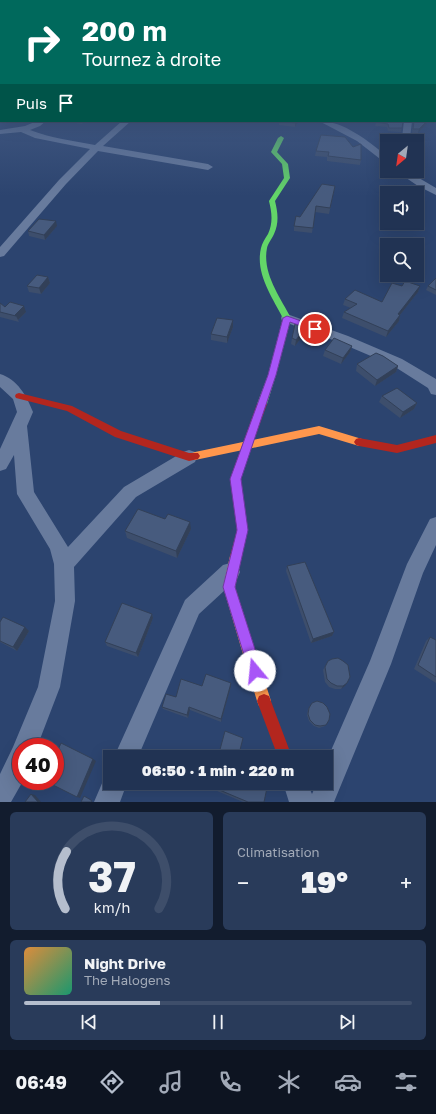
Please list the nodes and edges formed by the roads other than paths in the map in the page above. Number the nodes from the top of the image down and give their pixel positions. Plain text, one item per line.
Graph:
1 (40, 122) edge
2 (126, 122) edge
3 (325, 122) edge
4 (408, 122) edge
5 (22, 129) junction
6 (0, 132) edge
7 (406, 134) edge
8 (281, 138) dead end
9 (96, 148) junction
10 (380, 155) edge
11 (208, 167) dead end
12 (412, 178) edge
13 (436, 192) edge
14 (0, 254) edge
15 (287, 318) junction
16 (0, 379) edge
17 (436, 390) edge
18 (19, 396) junction
19 (19, 426) junction
20 (436, 438) edge
21 (247, 445) junction
22 (189, 457) junction
23 (0, 464) edge
24 (436, 525) edge
25 (64, 564) junction
26 (234, 569) junction
27 (29, 738) edge
28 (129, 750) edge
29 (282, 750) edge
30 (12, 777) edge
31 (112, 790) edge
32 (298, 790) edge
33 (0, 798) edge
34 (107, 802) edge
35 (302, 802) edge
36 (321, 802) edge

1 - 5 street
2 - 9 street
3 - 10 street
4 - 7 street
5 - 6 street
5 - 9 street
8 - 15 street
9 - 11 street
9 - 14 street
12 - 13 street
15 - 17 street
15 - 21 street
16 - 18 street
18 - 19 street
18 - 22 street
19 - 23 street
19 - 25 street
20 - 21 street
21 - 22 street
21 - 26 street
22 - 25 street
24 - 36 street
25 - 27 street
26 - 28 street
26 - 29 street
30 - 33 street
31 - 34 street
32 - 35 street

